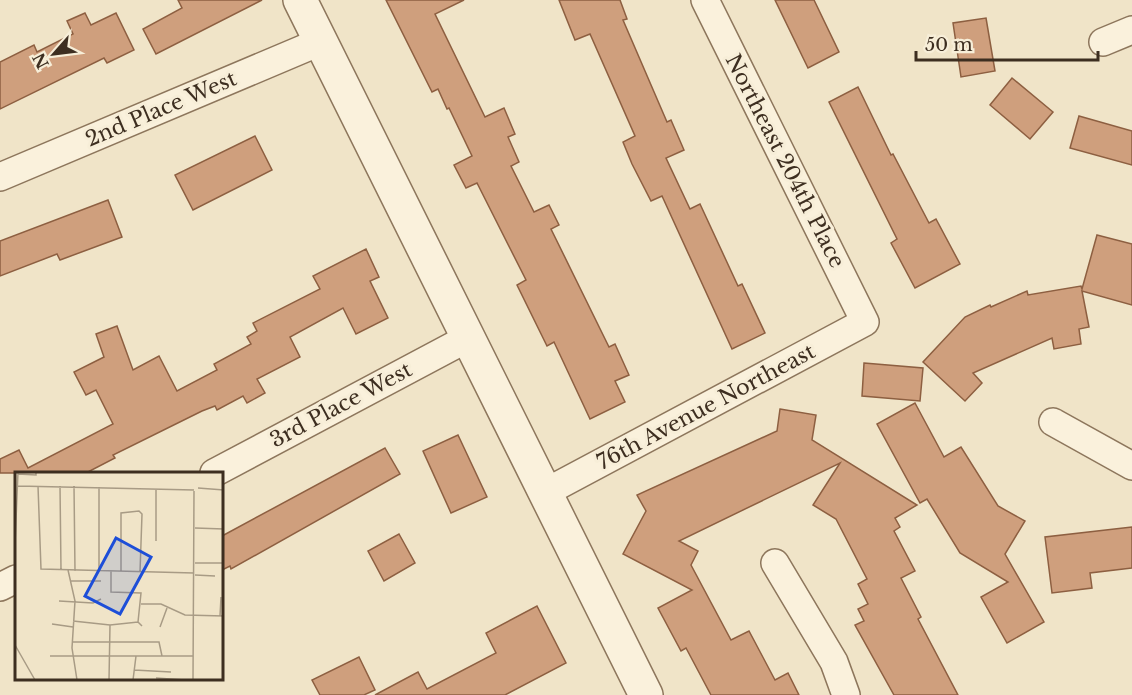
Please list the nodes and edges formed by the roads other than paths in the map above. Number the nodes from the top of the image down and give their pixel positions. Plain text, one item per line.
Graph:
1 (300, 0) edge
2 (705, 0) edge
3 (1132, 30) edge
4 (321, 41) junction
5 (1103, 42) dead end
6 (0, 177) edge
7 (866, 322) joint
8 (468, 338) junction
9 (1053, 422) dead end
10 (1132, 466) edge
11 (216, 472) edge
12 (546, 492) junction
13 (775, 563) dead end
14 (15, 580) edge
15 (0, 587) edge
16 (636, 691) edge
17 (846, 695) edge

1 - 4 street
2 - 7 street, Northeast 204th Place
3 - 5 street
4 - 6 street, 2nd Place West
4 - 8 street
7 - 12 street, 76th Avenue Northeast
8 - 11 street, 3rd Place West
8 - 12 street
9 - 10 street
12 - 16 street
13 - 17 street
14 - 15 street

